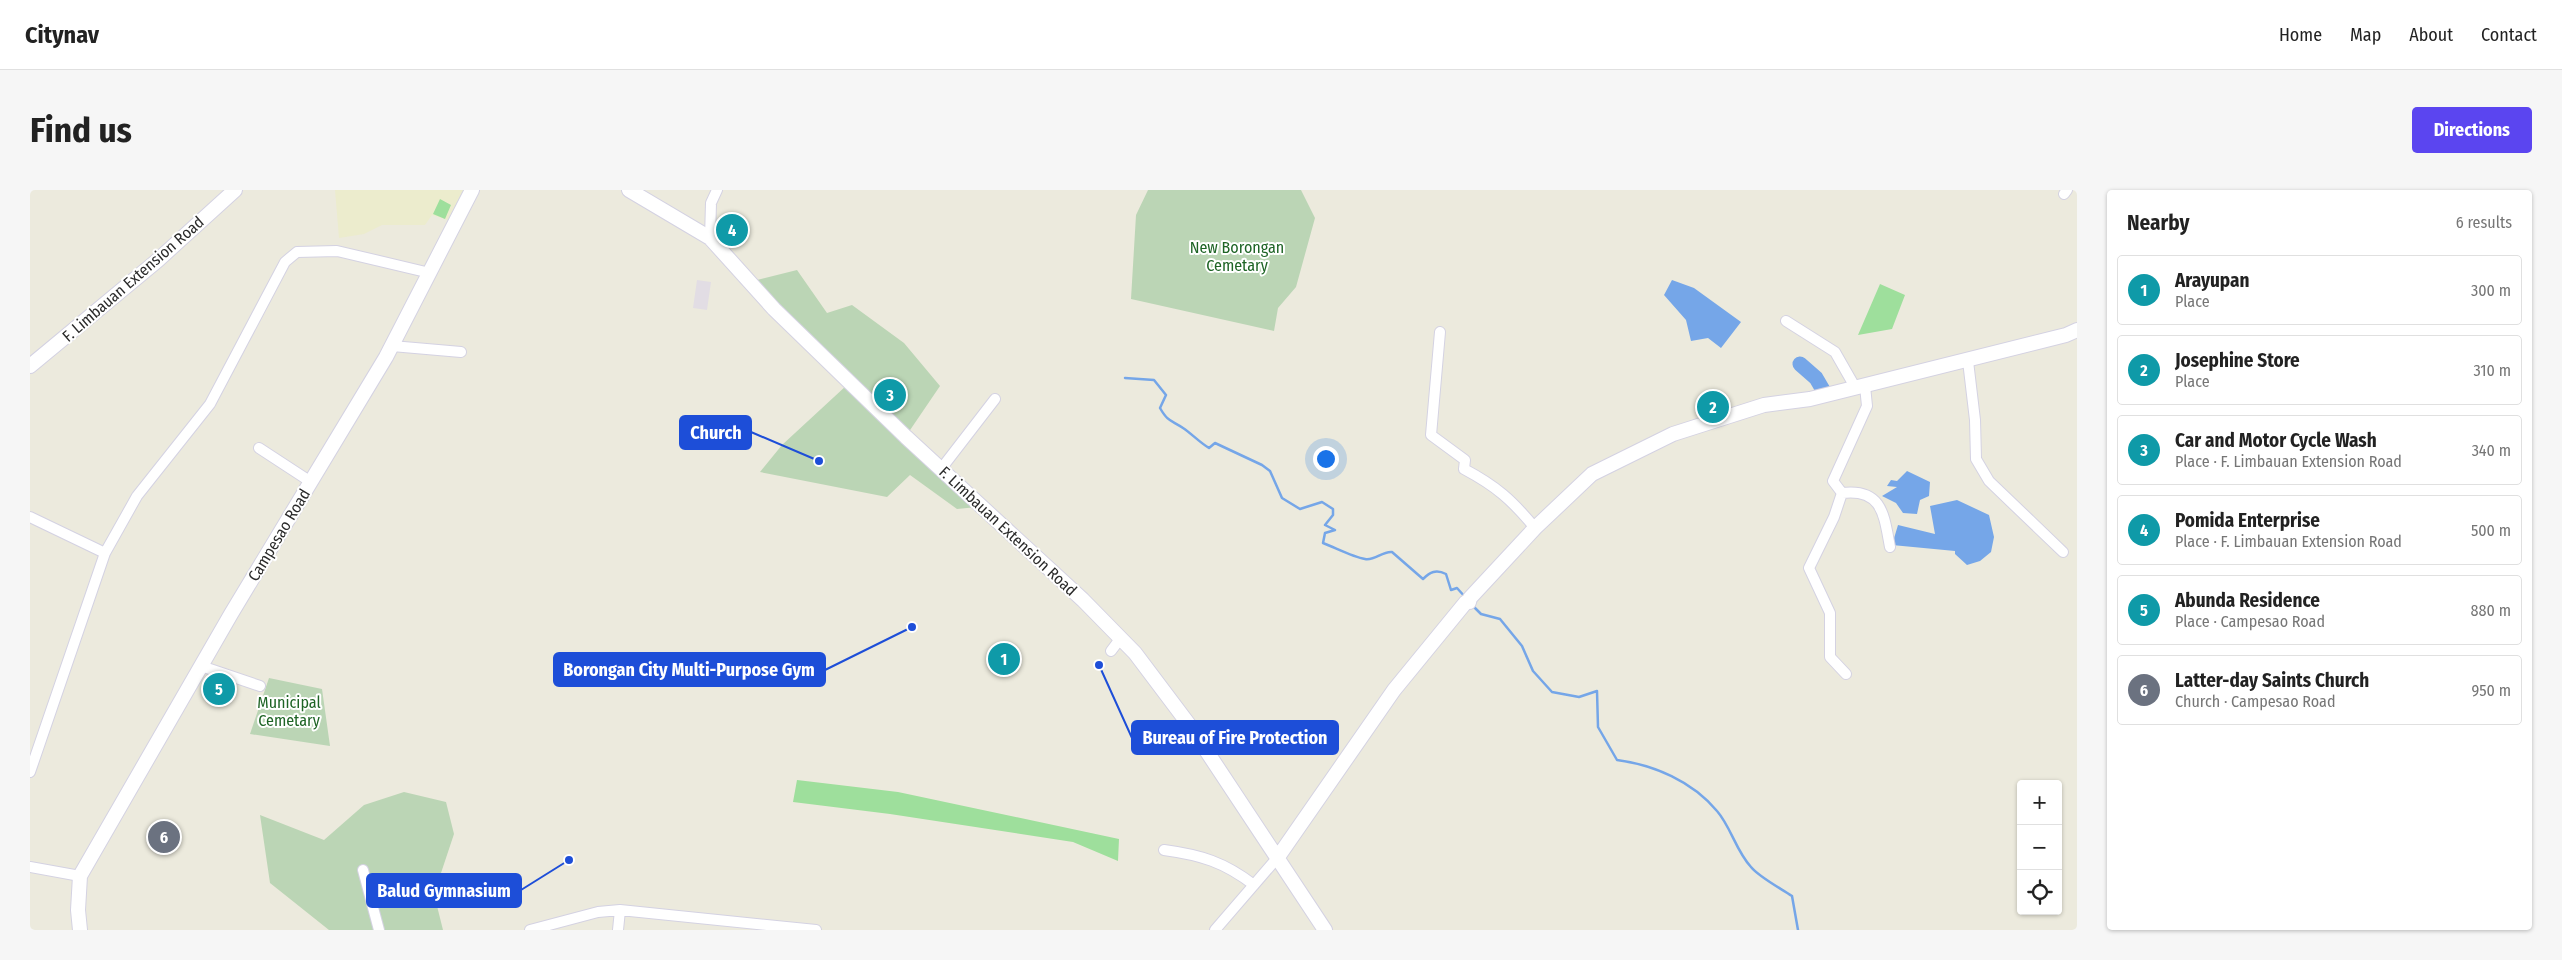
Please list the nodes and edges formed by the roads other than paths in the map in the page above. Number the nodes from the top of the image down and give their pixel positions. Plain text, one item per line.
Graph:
1 (235, 190) edge
2 (472, 190) edge
3 (629, 190) edge
4 (717, 190) edge
5 (710, 238) junction
6 (430, 272) junction
7 (1786, 321) dead end
8 (2077, 330) edge
9 (1440, 332) dead end
10 (392, 346) junction
11 (461, 352) dead end
12 (1968, 361) junction
13 (30, 366) edge
14 (1860, 387) junction
15 (995, 398) dead end
16 (258, 448) dead end
17 (942, 469) junction
18 (311, 482) junction
19 (1842, 493) junction
20 (30, 517) edge
21 (1535, 528) junction
22 (1890, 547) dead end
23 (2063, 552) dead end
24 (105, 553) junction
25 (1120, 639) junction
26 (1111, 651) dead end
27 (201, 666) junction
28 (1846, 674) dead end
29 (260, 686) dead end
30 (30, 772) edge
31 (1164, 850) dead end
32 (1278, 857) junction
33 (30, 867) edge
34 (363, 870) dead end
35 (80, 876) junction
36 (1254, 885) junction
37 (620, 910) junction
38 (80, 930) edge
39 (379, 930) edge
40 (530, 930) edge
41 (618, 930) edge
42 (816, 930) edge
43 (1215, 930) edge
44 (1325, 930) edge

1 - 13 street, F. Limbauan Extension Road
2 - 6 street, Campesao Road
3 - 5 street, F. Limbauan Extension Road
4 - 5 street
5 - 17 street, F. Limbauan Extension Road
6 - 10 street, Campesao Road
6 - 24 street
7 - 14 street
8 - 12 street
9 - 21 street
10 - 11 street
10 - 18 street, Campesao Road
12 - 14 street
12 - 23 street
14 - 19 street
14 - 21 street
15 - 17 street
16 - 18 street
17 - 25 street, F. Limbauan Extension Road
18 - 27 street, Campesao Road
19 - 22 street
19 - 28 street
20 - 24 street
21 - 32 street
24 - 30 street
25 - 26 street
25 - 32 street, F. Limbauan Extension Road
27 - 29 street
27 - 35 street, Campesao Road
31 - 36 street
32 - 36 street
32 - 44 street, F. Limbauan Extension Road
33 - 35 street
34 - 39 street
35 - 38 street
36 - 43 street
37 - 40 street
37 - 41 street
37 - 42 street

